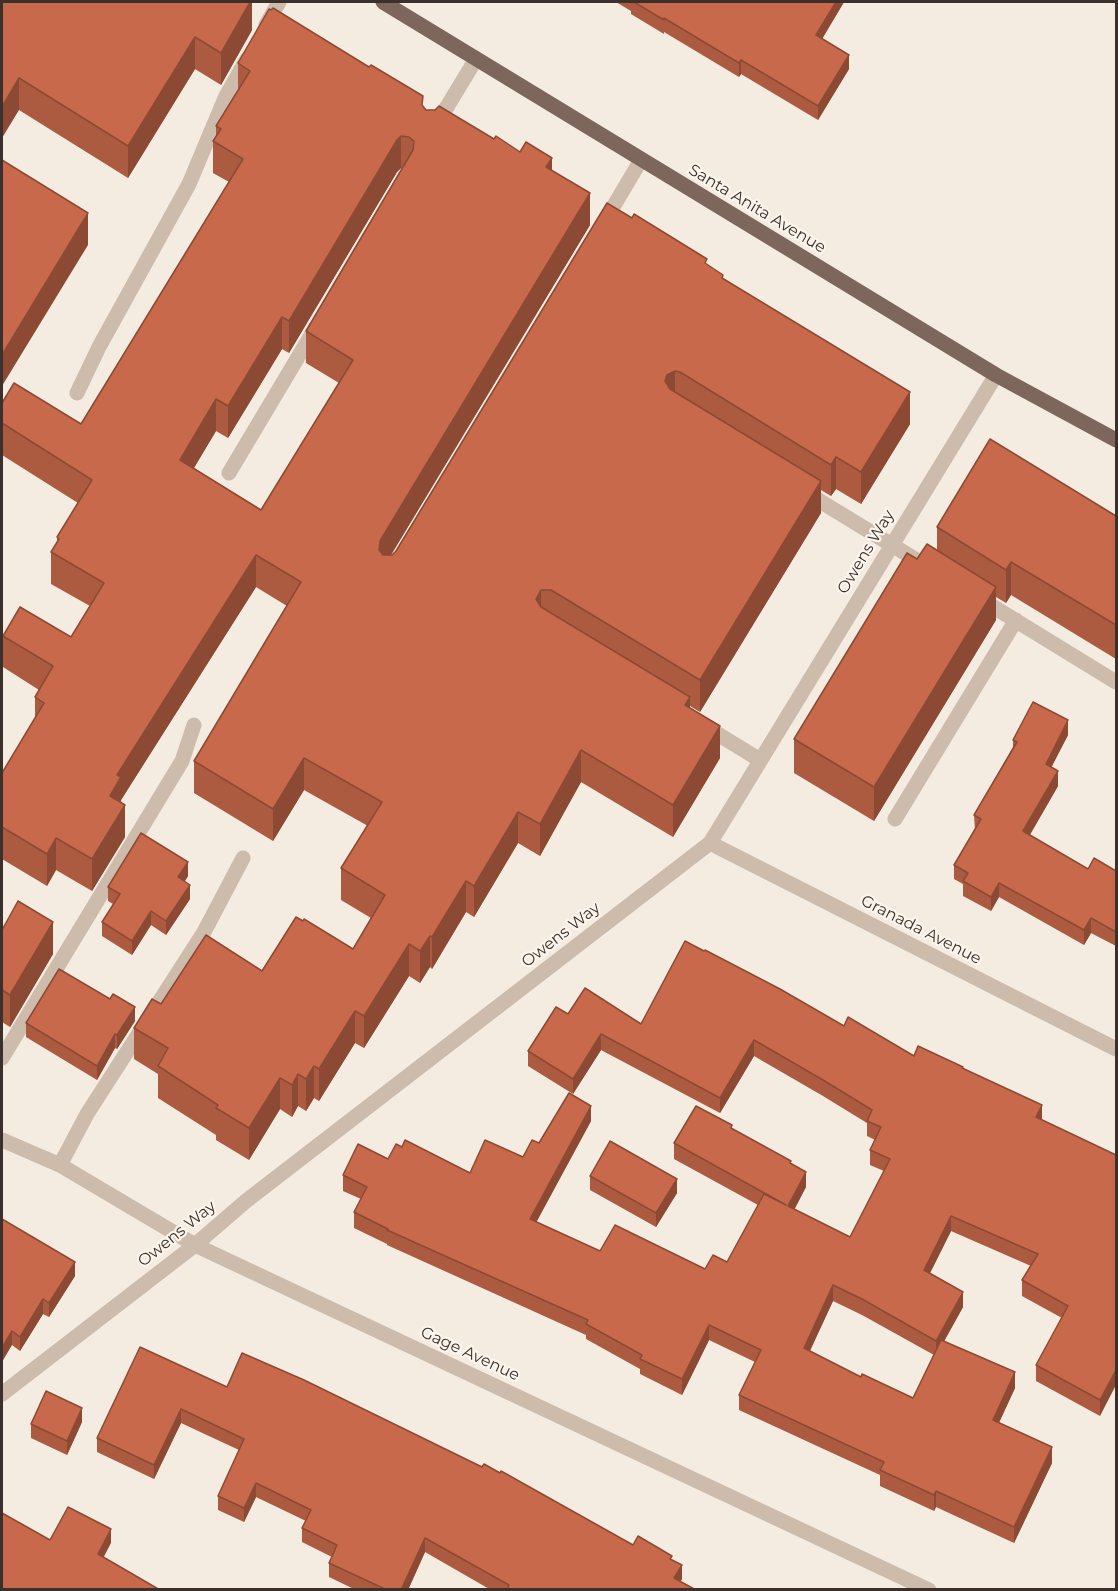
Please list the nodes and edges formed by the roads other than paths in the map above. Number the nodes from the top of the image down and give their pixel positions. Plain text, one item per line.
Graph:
1 (279, 2) edge
2 (383, 2) edge
3 (476, 59) junction
4 (431, 133) edge
5 (641, 160) junction
6 (594, 239) edge
7 (326, 310) edge
8 (996, 375) junction
9 (77, 393) dead end
10 (1116, 440) edge
11 (229, 473) dead end
12 (793, 484) edge
13 (892, 545) junction
14 (940, 574) edge
15 (968, 591) edge
16 (1016, 620) junction
17 (1116, 682) edge
18 (689, 717) edge
19 (194, 725) dead end
20 (760, 760) junction
21 (895, 819) dead end
22 (710, 843) junction
23 (243, 858) dead end
24 (1116, 1049) edge
25 (2, 1058) edge
26 (2, 1140) edge
27 (60, 1165) junction
28 (195, 1245) junction
29 (2, 1394) edge
30 (929, 1590) edge

1 - 9 street
2 - 3 main road, Santa Anita Avenue
3 - 4 street
3 - 5 main road, Santa Anita Avenue
5 - 6 street
5 - 8 main road, Santa Anita Avenue
7 - 11 street
8 - 10 main road, Santa Anita Avenue
8 - 13 street, Owens Way
12 - 13 street
13 - 14 street
13 - 20 street, Owens Way
15 - 16 street
16 - 17 street
16 - 21 street
18 - 20 street
19 - 25 street
20 - 22 street, Owens Way
22 - 24 street, Granada Avenue
22 - 28 street, Owens Way
23 - 27 street
26 - 27 street, Gage Avenue
27 - 28 street, Gage Avenue
28 - 29 street, Owens Way
28 - 30 street, Gage Avenue

